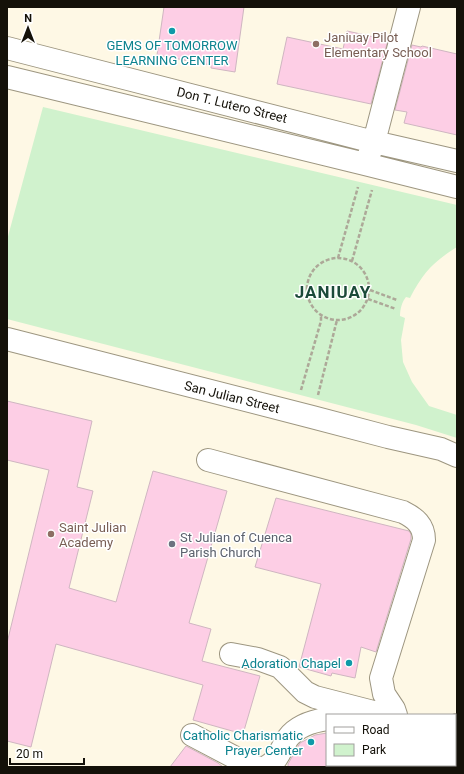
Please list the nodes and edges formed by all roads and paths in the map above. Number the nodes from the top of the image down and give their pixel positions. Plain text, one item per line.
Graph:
1 (409, 7) edge
2 (7, 48) edge
3 (7, 77) edge
4 (374, 142) junction
5 (457, 161) edge
6 (372, 166) junction
7 (457, 187) edge
8 (338, 258) junction
9 (352, 261) junction
10 (370, 290) junction
11 (368, 299) junction
12 (397, 300) dead end
13 (396, 309) dead end
14 (321, 315) junction
15 (337, 320) junction
16 (7, 339) edge
17 (304, 415) junction
18 (457, 456) edge
19 (208, 460) dead end
20 (231, 654) dead end
21 (375, 714) edge
22 (382, 714) edge
23 (326, 719) edge
24 (192, 735) dead end
25 (256, 767) edge
26 (266, 767) edge

1 - 4 street
2 - 4 street, Don T. Lutero Street
3 - 6 street, Don T. Lutero Street
4 - 5 street, Don T. Lutero Street
4 - 6 street
6 - 7 street, Don T. Lutero Street
6 - 8 path
6 - 9 path
8 - 9 path
8 - 14 path
9 - 10 path
10 - 11 path
10 - 12 path
11 - 13 path
11 - 15 path
14 - 15 path
14 - 17 path
15 - 17 path
16 - 17 street, San Julian Street
17 - 18 street, San Julian Street
19 - 22 street
20 - 21 street
23 - 26 street
24 - 25 street

